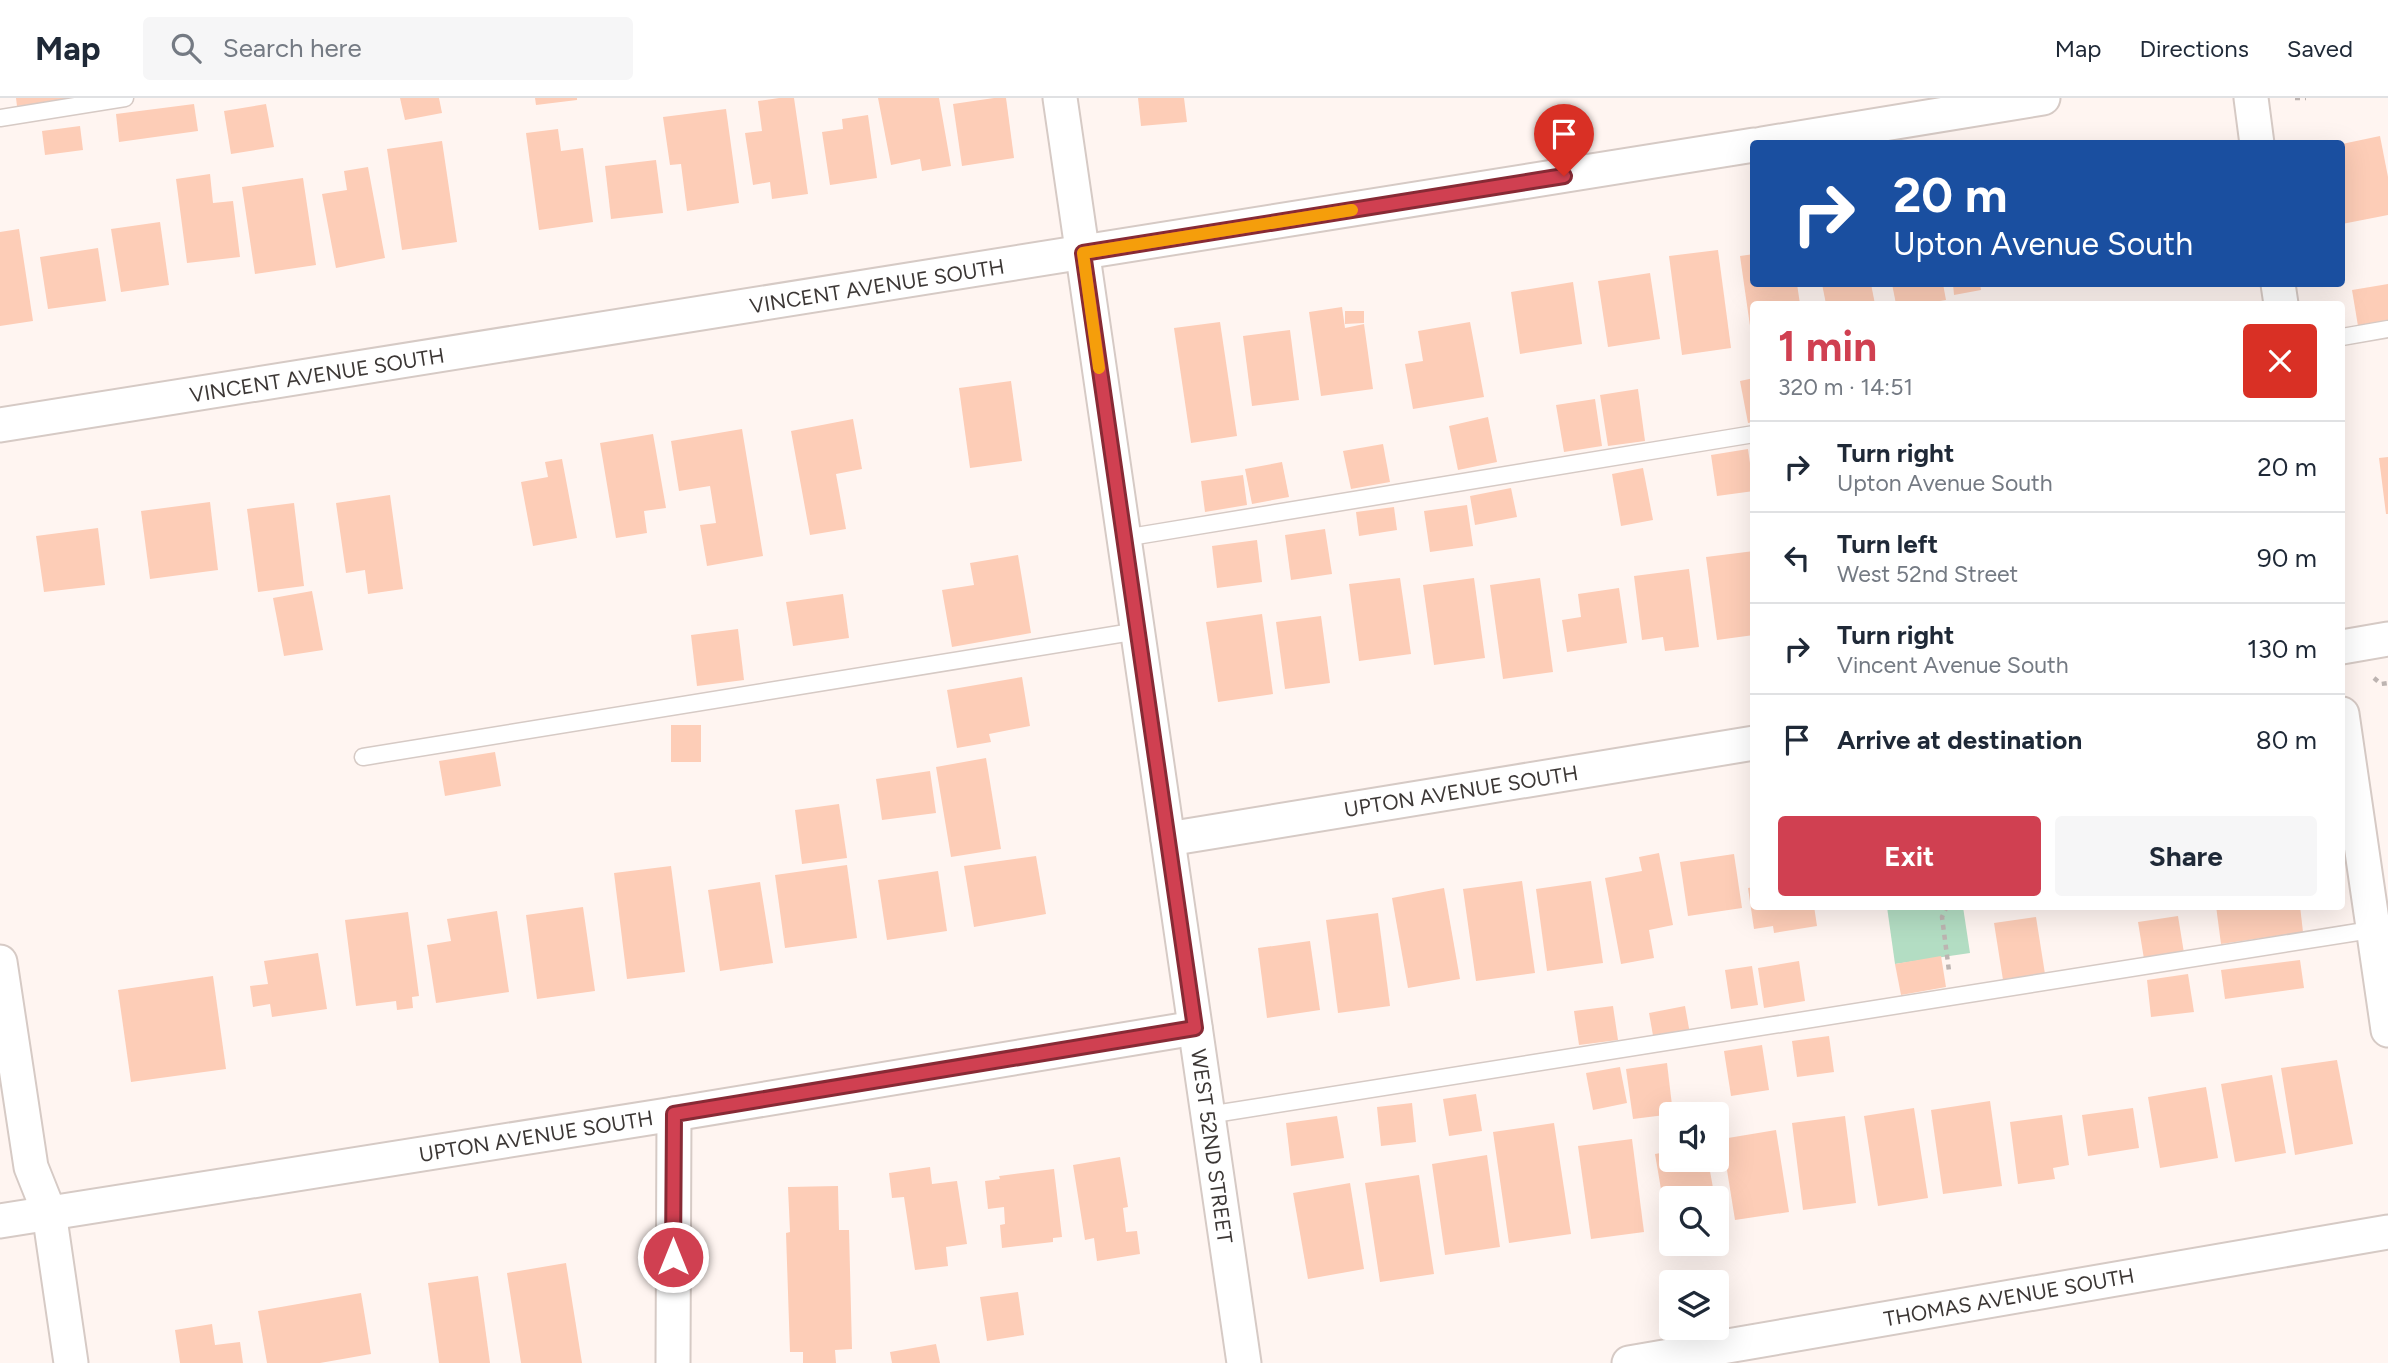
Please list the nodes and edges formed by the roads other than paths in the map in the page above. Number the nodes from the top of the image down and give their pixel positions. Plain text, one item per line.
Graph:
1 (125, 98) edge
2 (1060, 98) edge
3 (2043, 98) edge
4 (2251, 98) edge
5 (0, 118) edge
6 (1786, 140) edge
7 (2256, 140) edge
8 (1750, 146) edge
9 (1083, 253) junction
10 (2388, 329) edge
11 (2345, 336) edge
12 (0, 425) edge
13 (1750, 435) edge
14 (1124, 538) junction
15 (1138, 631) junction
16 (2388, 639) edge
17 (2345, 646) edge
18 (2345, 730) edge
19 (1750, 744) edge
20 (363, 757) dead end
21 (1168, 839) junction
22 (2381, 928) edge
23 (0, 962) edge
24 (1195, 1028) junction
25 (2388, 1030) edge
26 (674, 1114) junction
27 (1208, 1115) junction
28 (49, 1212) junction
29 (0, 1221) edge
30 (2388, 1231) edge
31 (71, 1363) edge
32 (673, 1363) edge
33 (1244, 1363) edge
34 (1629, 1363) edge

1 - 5 lane
2 - 9 street, WEST 52ND STREET
3 - 6 street
4 - 7 street
8 - 9 street, VINCENT AVENUE SOUTH
9 - 12 street, VINCENT AVENUE SOUTH
9 - 14 street, WEST 52ND STREET
10 - 11 lane
13 - 14 lane
14 - 15 street, WEST 52ND STREET
15 - 20 lane
15 - 21 street, WEST 52ND STREET
16 - 17 street
18 - 22 street
19 - 21 street, UPTON AVENUE SOUTH
21 - 24 street, WEST 52ND STREET
22 - 25 street
22 - 27 lane
23 - 28 street
24 - 26 street, UPTON AVENUE SOUTH
24 - 27 street, WEST 52ND STREET
26 - 28 street, UPTON AVENUE SOUTH
26 - 32 street
27 - 33 street, WEST 52ND STREET
28 - 29 street, UPTON AVENUE SOUTH
28 - 31 street
30 - 34 street, THOMAS AVENUE SOUTH

